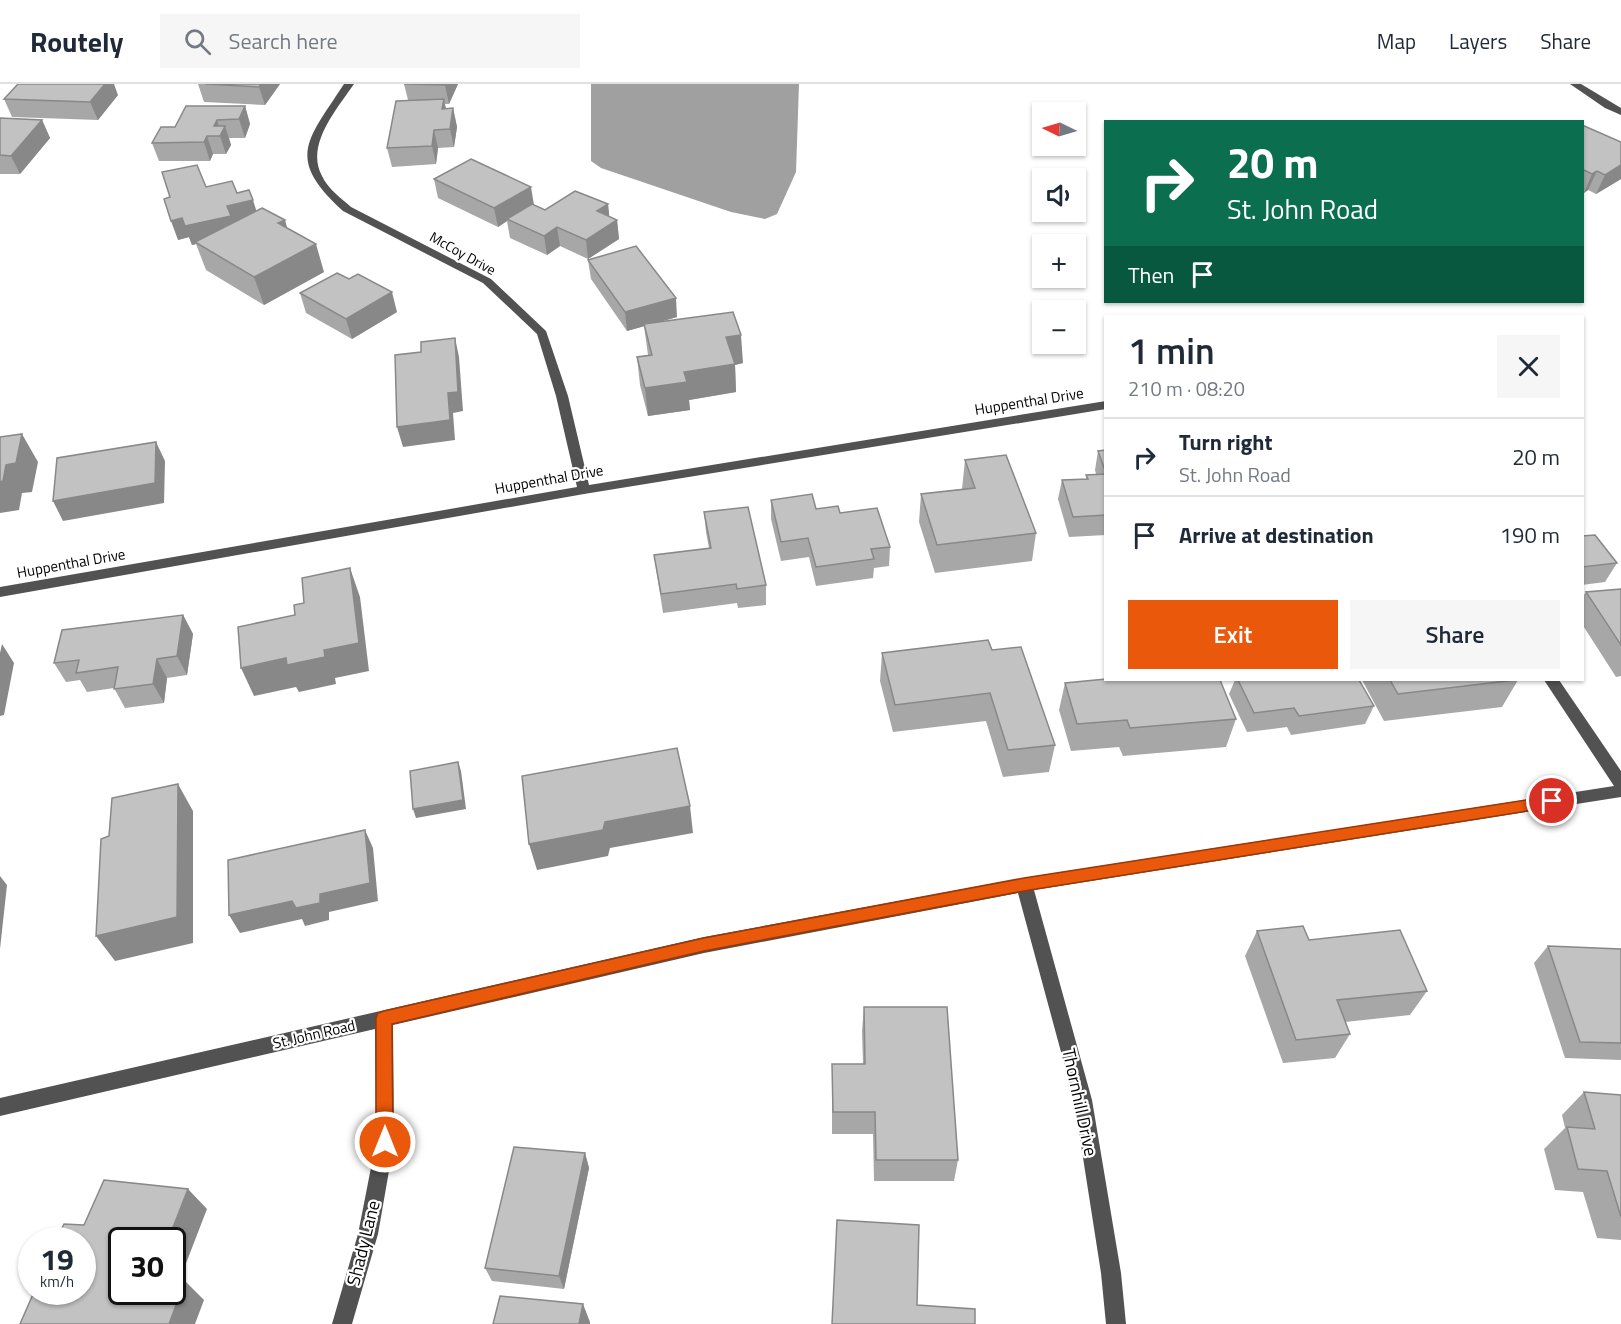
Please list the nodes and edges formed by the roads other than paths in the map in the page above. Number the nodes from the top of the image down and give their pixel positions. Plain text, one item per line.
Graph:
1 (350, 84) edge
2 (1575, 84) edge
3 (1621, 112) edge
4 (1104, 405) edge
5 (584, 490) junction
6 (0, 592) edge
7 (1552, 681) edge
8 (1621, 784) edge
9 (1621, 791) edge
10 (1024, 885) junction
11 (384, 1018) junction
12 (0, 1107) edge
13 (342, 1324) edge
14 (1116, 1324) edge

1 - 5 street, McCoy Drive
2 - 3 street
4 - 5 street, Huppenthal Drive
5 - 6 street, Huppenthal Drive
7 - 8 street
9 - 10 street, St. John Road
10 - 11 street, St. John Road
10 - 14 street, Thornhill Drive
11 - 12 street, St. John Road
11 - 13 street, Shady Lane

